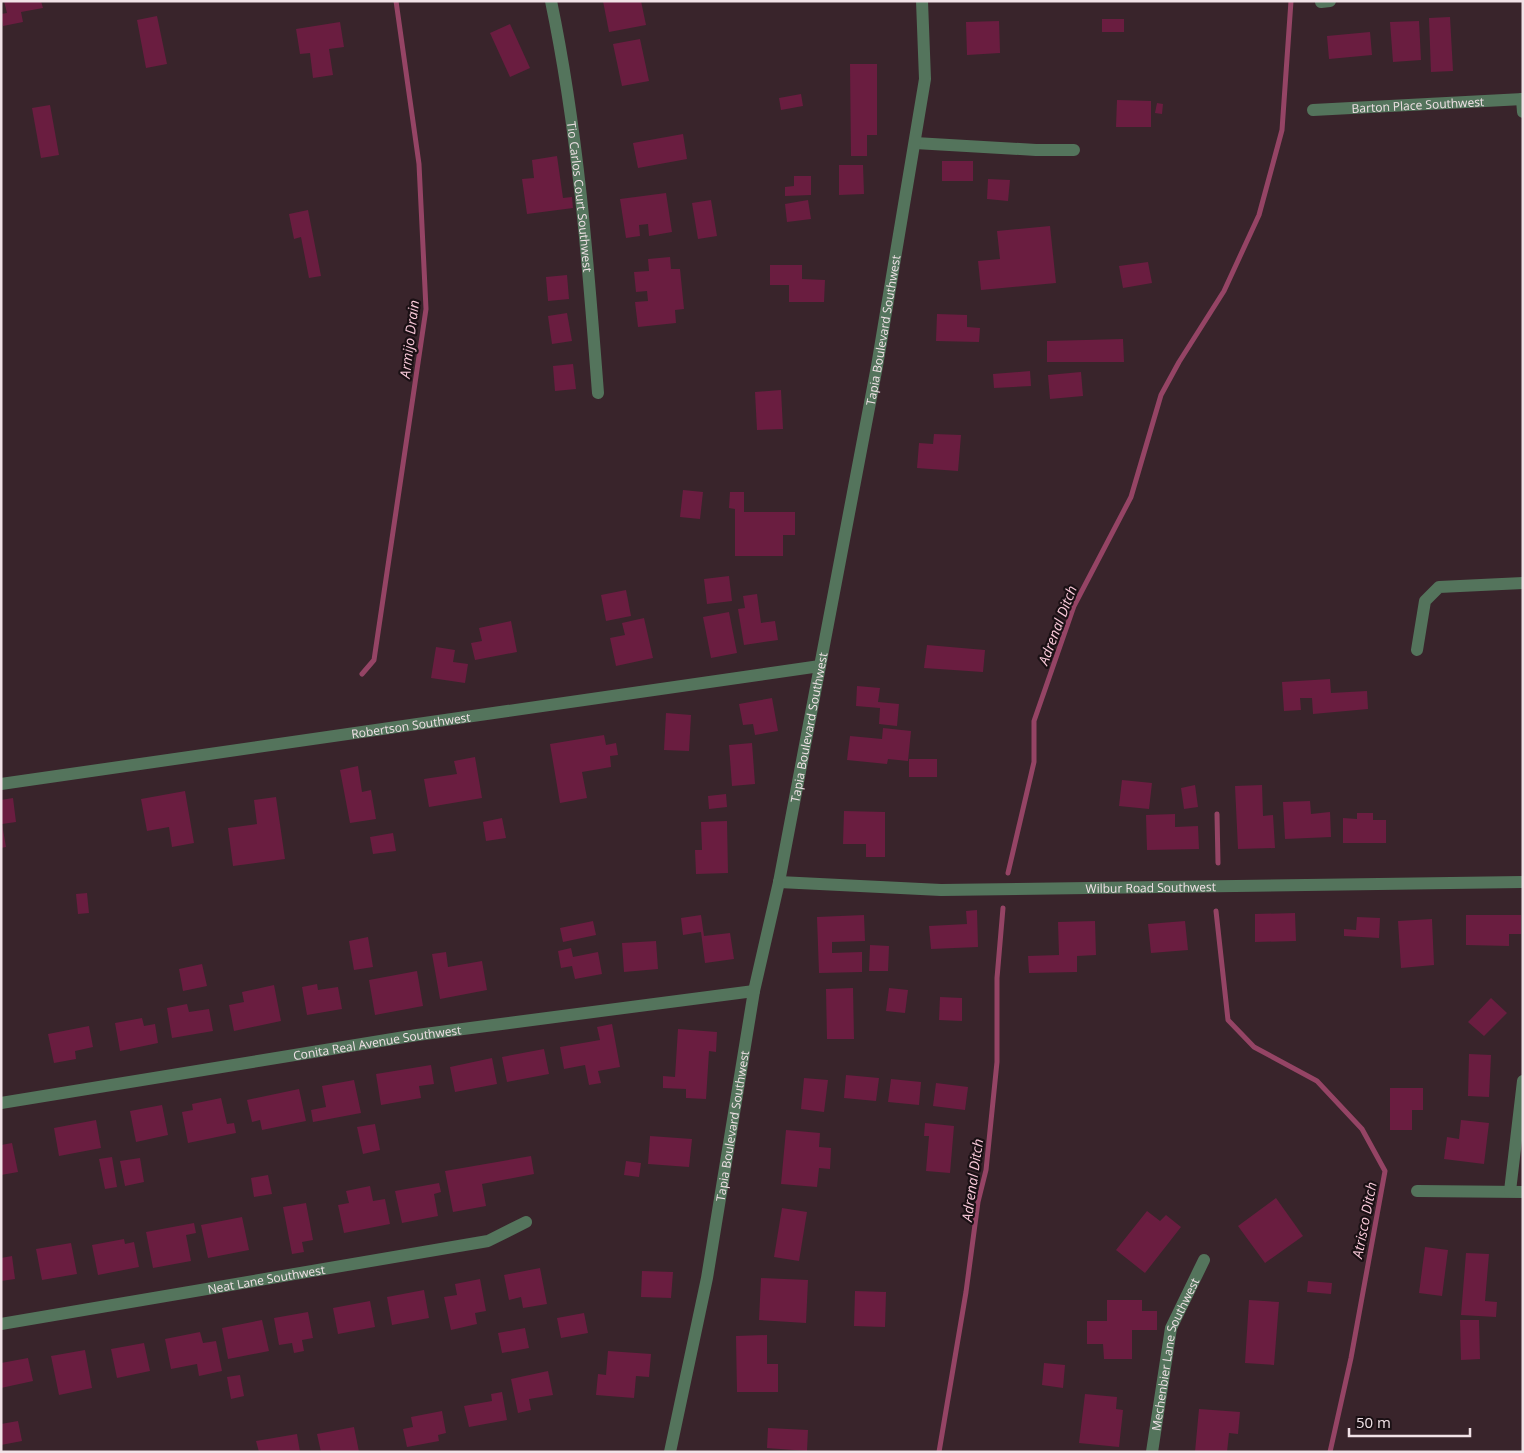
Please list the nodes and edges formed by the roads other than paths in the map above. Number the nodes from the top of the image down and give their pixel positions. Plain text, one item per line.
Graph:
1 (551, 1) edge
2 (922, 1) edge
3 (1522, 99) edge
4 (1313, 110) dead end
5 (1523, 112) edge
6 (915, 143) junction
7 (1074, 150) dead end
8 (598, 393) dead end
9 (1523, 583) edge
10 (1417, 650) dead end
11 (820, 666) junction
12 (1, 784) edge
13 (779, 882) junction
14 (1523, 882) edge
15 (754, 991) junction
16 (1523, 1081) edge
17 (1, 1103) edge
18 (1416, 1192) dead end
19 (1510, 1192) junction
20 (1523, 1192) edge
21 (526, 1222) dead end
22 (1204, 1260) dead end
23 (1, 1324) edge
24 (670, 1452) edge
25 (1152, 1452) edge

1 - 8 street, Tio Carlos Court Southwest
2 - 6 street, Tapia Boulevard Southwest
3 - 4 street, Barton Place Southwest
3 - 5 street
6 - 7 street
6 - 11 street, Tapia Boulevard Southwest
9 - 10 street
11 - 12 street, Robertson Southwest
11 - 13 street, Tapia Boulevard Southwest
13 - 14 street, Wilbur Road Southwest
13 - 15 street, Tapia Boulevard Southwest
15 - 17 street, Conita Real Avenue Southwest
15 - 24 street, Tapia Boulevard Southwest
16 - 19 street
18 - 19 street
19 - 20 street
21 - 23 street, Neat Lane Southwest
22 - 25 street, Mechenbier Lane Southwest

